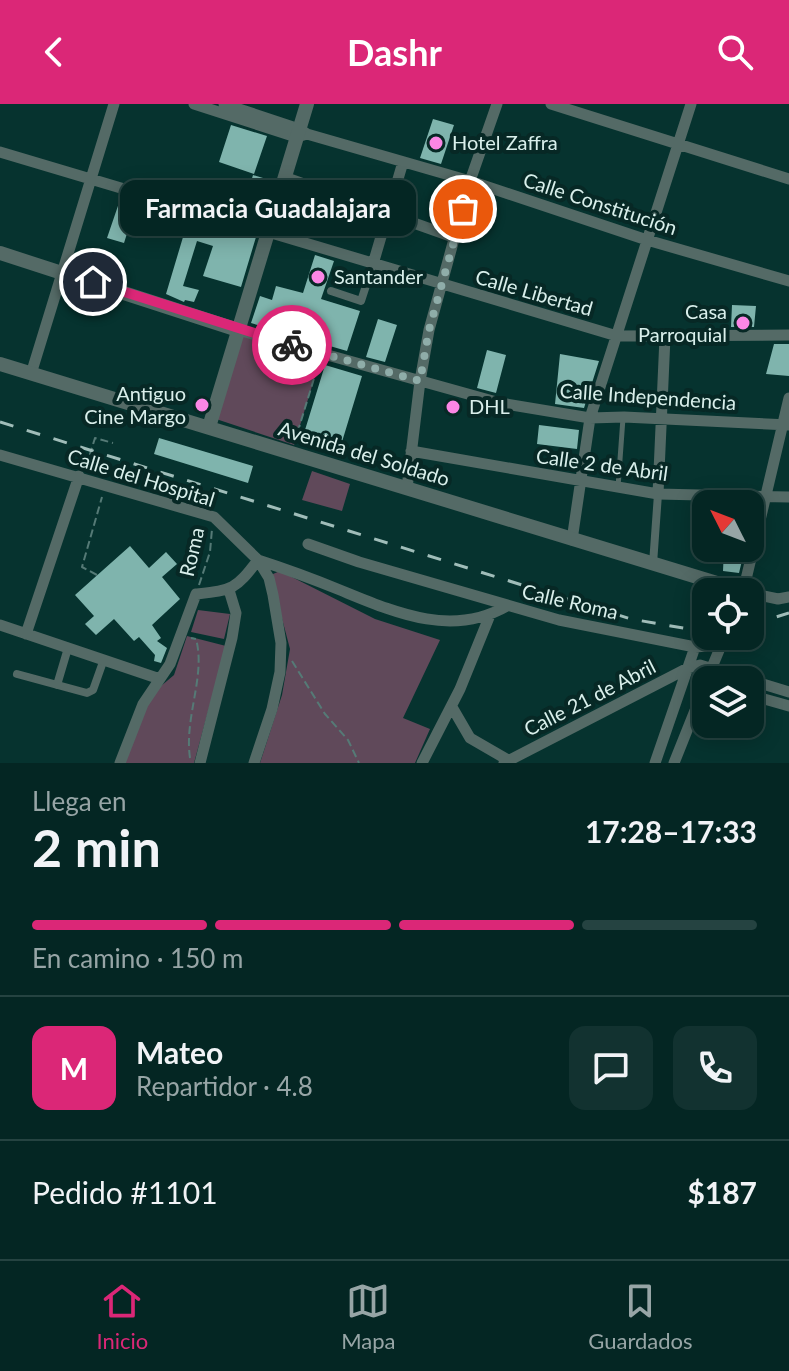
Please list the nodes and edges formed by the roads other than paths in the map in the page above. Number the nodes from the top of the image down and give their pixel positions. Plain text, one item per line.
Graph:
1 (114, 104) edge
2 (194, 104) edge
3 (224, 104) edge
4 (307, 104) edge
5 (497, 104) edge
6 (551, 104) edge
7 (691, 104) edge
8 (300, 133) junction
9 (679, 143) junction
10 (0, 152) edge
11 (403, 162) junction
12 (284, 177) junction
13 (789, 179) edge
14 (92, 181) junction
15 (470, 181) junction
16 (388, 214) junction
17 (267, 231) junction
18 (456, 238) junction
19 (647, 240) junction
20 (0, 253) edge
21 (373, 264) junction
22 (64, 273) junction
23 (789, 281) edge
24 (443, 285) junction
25 (331, 291) dead end
26 (238, 330) junction
27 (789, 335) edge
28 (617, 336) junction
29 (665, 337) junction
30 (0, 364) edge
31 (31, 374) junction
32 (420, 381) junction
33 (789, 398) edge
34 (624, 417) junction
35 (590, 418) junction
36 (661, 419) junction
37 (785, 425) edge
38 (209, 427) junction
39 (411, 451) junction
40 (0, 455) edge
41 (81, 476) junction
42 (581, 483) junction
43 (407, 488) junction
44 (618, 488) junction
45 (658, 494) junction
46 (765, 494) junction
47 (789, 497) edge
48 (572, 540) junction
49 (308, 544) dead end
50 (258, 560) junction
51 (653, 564) junction
52 (748, 578) edge
53 (692, 579) edge
54 (229, 590) junction
55 (764, 596) edge
56 (789, 597) edge
57 (507, 606) junction
58 (490, 615) junction
59 (0, 625) edge
60 (26, 634) junction
61 (692, 645) edge
62 (68, 648) junction
63 (699, 650) edge
64 (104, 659) junction
65 (686, 672) junction
66 (17, 674) dead end
67 (692, 674) edge
68 (160, 679) junction
69 (764, 684) edge
70 (57, 685) junction
71 (789, 692) edge
72 (764, 699) edge
73 (789, 706) edge
74 (452, 707) junction
75 (692, 718) edge
76 (506, 762) edge
77 (120, 763) edge
78 (200, 763) edge
79 (254, 763) edge
80 (422, 763) edge
81 (655, 763) edge
82 (674, 763) edge

1 - 14 street
2 - 8 street, Calle Constitución
3 - 8 street, Calle Constitución
4 - 8 street
5 - 15 street
6 - 9 street
7 - 9 street
8 - 11 street, Calle Constitución
8 - 12 street
9 - 13 street
9 - 19 street
10 - 14 street, Calle Libertad
11 - 15 street, Calle Constitución
11 - 16 street
12 - 16 street
12 - 17 street
14 - 17 street, Calle Libertad
14 - 22 street
15 - 18 street
15 - 19 street, Calle Constitución
16 - 18 street
16 - 21 street
17 - 21 street, Calle Libertad
17 - 26 street
18 - 24 street
19 - 23 street, Calle Constitución
19 - 28 street
20 - 22 street, Calle Independencia
21 - 24 street, Calle Libertad
21 - 25 street
22 - 26 street, Calle Independencia
22 - 31 street
24 - 28 street, Calle Libertad
24 - 32 street
26 - 32 street, Calle Independencia
26 - 38 street
27 - 29 street, Calle Libertad
28 - 29 street, Calle Libertad
28 - 35 street
29 - 36 street
30 - 31 street, Avenida del Soldado
31 - 38 street, Avenida del Soldado
32 - 35 street, Calle Independencia
32 - 39 street
33 - 37 street
34 - 35 street, Calle Independencia
34 - 36 street, Calle Independencia
34 - 44 lane
35 - 42 street
36 - 37 street, Calle Independencia
36 - 45 street
37 - 46 street
38 - 43 street, Avenida del Soldado
39 - 42 street, Calle 2 de Abril
39 - 43 street
40 - 41 street, Calle del Hospital
41 - 50 street, Calle del Hospital
41 - 60 street
42 - 44 street, Calle 2 de Abril
42 - 48 street
43 - 48 street, Avenida del Soldado
44 - 45 street, Calle 2 de Abril
45 - 46 street, Calle 2 de Abril
45 - 51 street
46 - 47 street, Calle 2 de Abril
46 - 52 street
48 - 51 street, Avenida del Soldado
49 - 57 street
50 - 54 street
50 - 58 street, Calle Roma
50 - 79 street
51 - 53 street, Avenida del Soldado
54 - 68 street
54 - 78 street
55 - 56 street
57 - 58 street, Calle Roma
57 - 61 street, Calle Roma
58 - 74 street
59 - 60 street
60 - 62 street
62 - 64 street
62 - 70 street
63 - 65 street
64 - 68 street
64 - 70 street
65 - 67 street
65 - 76 street, Calle 21 de Abril
65 - 81 street
66 - 70 street
68 - 77 street
69 - 71 street
72 - 73 street
74 - 76 street, Calle 21 de Abril
74 - 80 street
75 - 82 street

